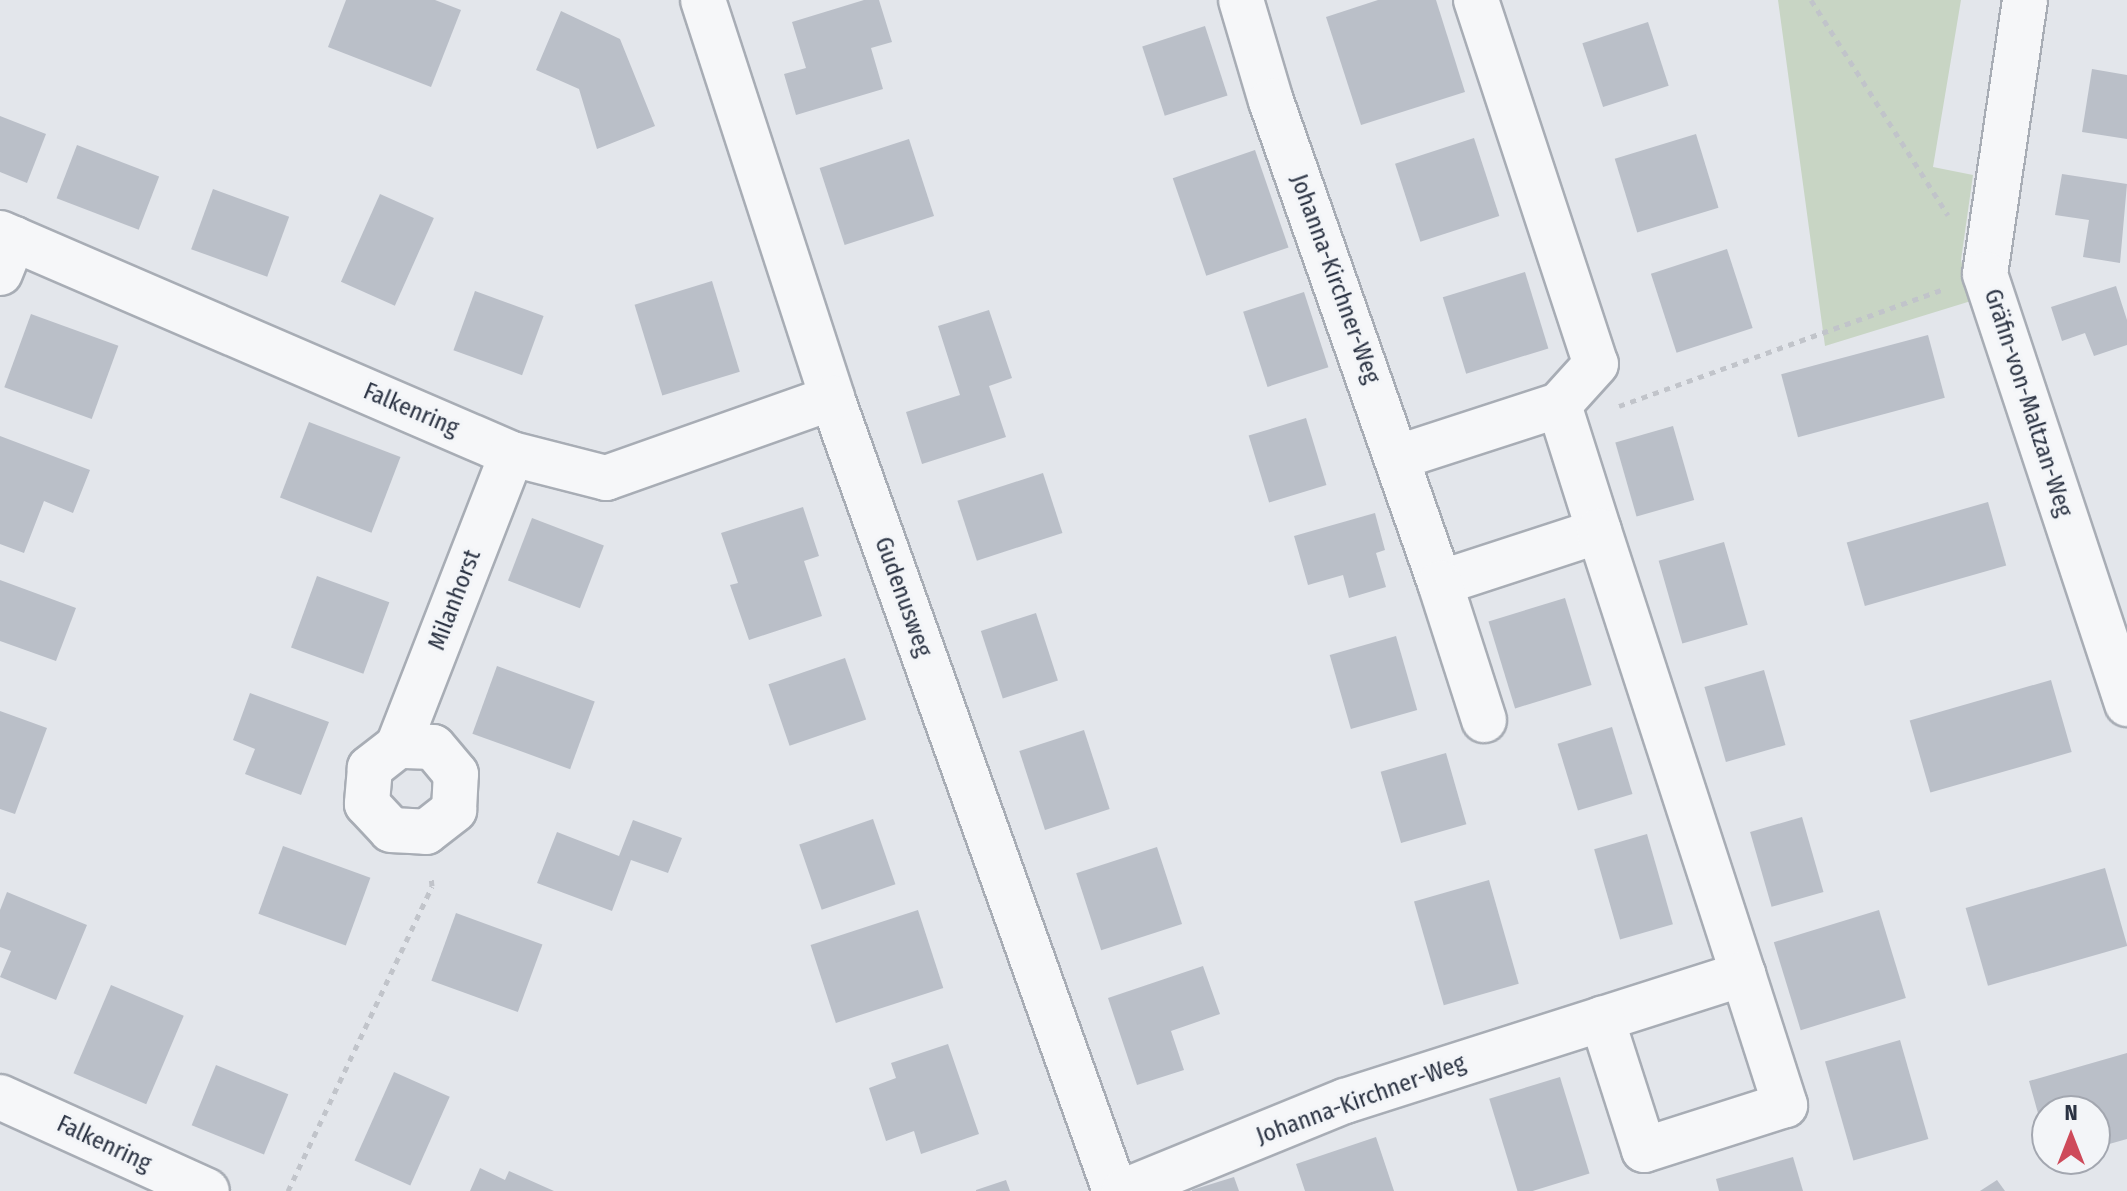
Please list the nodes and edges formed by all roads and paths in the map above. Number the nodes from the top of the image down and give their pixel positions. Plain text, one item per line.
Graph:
1 (703, 0) edge
2 (1241, 0) edge
3 (1476, 0) edge
4 (1811, 0) edge
5 (2025, 0) edge
6 (5, 248) edge
7 (1985, 274) junction
8 (832, 398) junction
9 (1562, 415) junction
10 (512, 454) junction
11 (1399, 457) junction
12 (1599, 531) junction
13 (1440, 583) junction
14 (2127, 704) edge
15 (1484, 720) dead end
16 (398, 746) junction
17 (426, 832) junction
18 (1743, 974) junction
19 (1602, 1019) junction
20 (0, 1097) edge
21 (207, 1191) edge
22 (288, 1191) edge
23 (1115, 1191) edge
24 (1124, 1191) edge

1 - 8 street, Gudenusweg
2 - 11 street, Johanna-Kirchner-Weg
3 - 9 street
4 - 7 path
5 - 7 street, Gräfin-von-Maltzan-Weg
6 - 10 street, Falkenring
7 - 9 path
7 - 14 street, Gräfin-von-Maltzan-Weg
8 - 10 street, Falkenring
8 - 23 street, Gudenusweg
9 - 11 street
9 - 12 street
10 - 16 street, Milanhorst
11 - 13 street, Johanna-Kirchner-Weg
12 - 13 street
12 - 18 street
13 - 15 street, Johanna-Kirchner-Weg
16 - 17 street
16 - 17 street, Milanhorst
17 - 22 path
18 - 19 street, Johanna-Kirchner-Weg
18 - 19 street
19 - 24 street, Johanna-Kirchner-Weg
20 - 21 street, Falkenring

